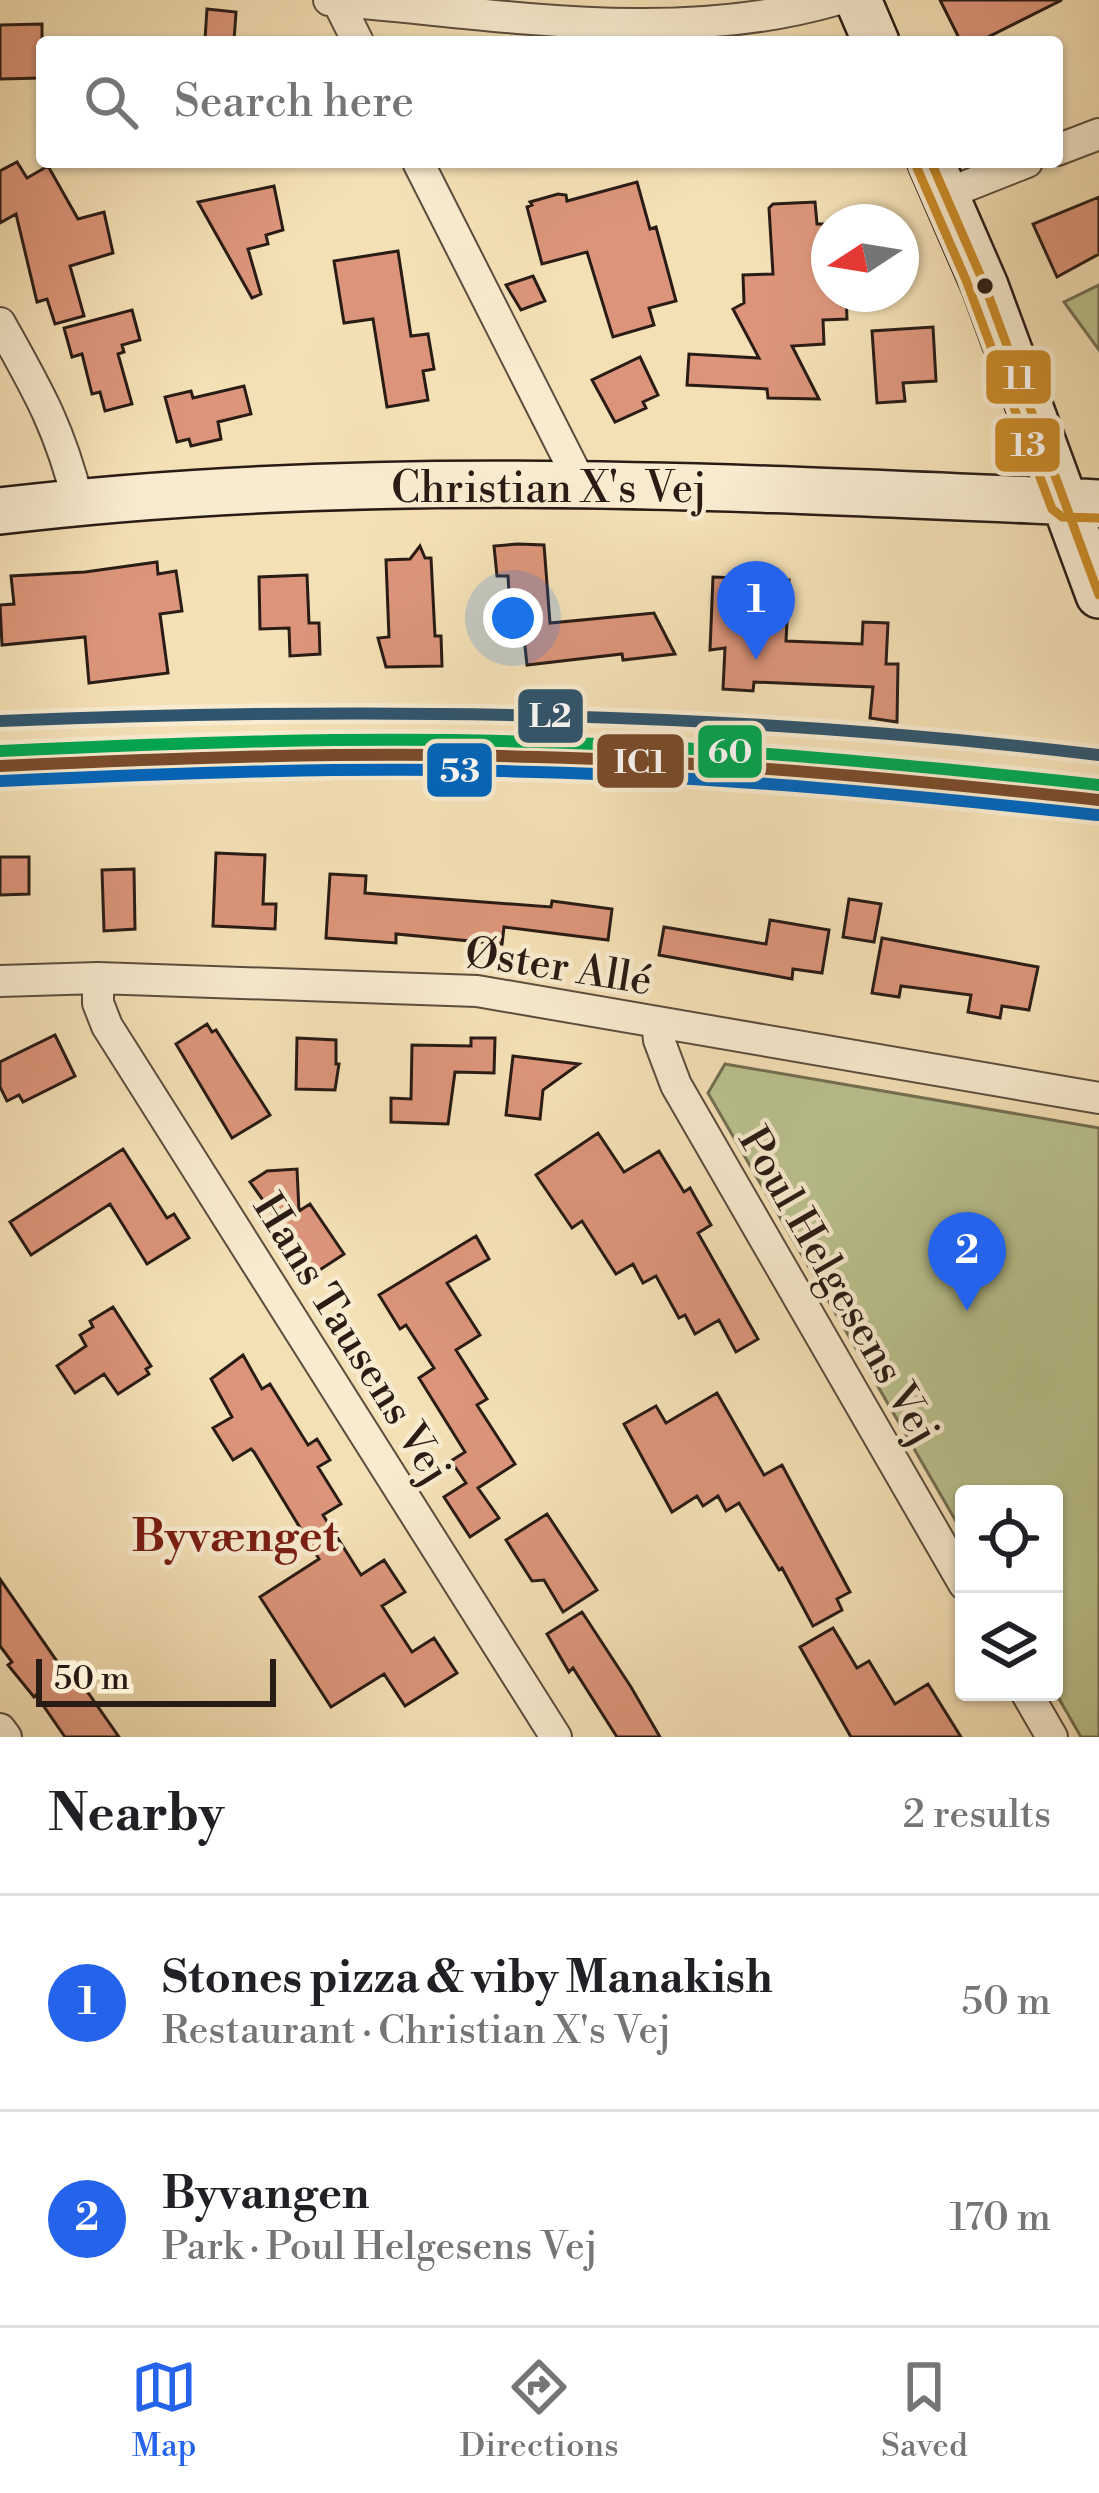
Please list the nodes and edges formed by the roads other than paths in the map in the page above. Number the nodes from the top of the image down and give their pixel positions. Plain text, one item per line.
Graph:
1 (334, 0) edge
2 (835, 0) edge
3 (858, 0) edge
4 (355, 36) edge
5 (873, 36) edge
6 (1099, 134) edge
7 (1063, 148) edge
8 (421, 168) edge
9 (994, 168) edge
10 (938, 178) edge
11 (0, 323) edge
12 (580, 482) junction
13 (78, 502) junction
14 (1082, 502) edge
15 (0, 511) edge
16 (1099, 595) edge
17 (98, 978) junction
18 (0, 980) edge
19 (657, 1022) junction
20 (1099, 1099) edge
21 (955, 1568) edge
22 (1031, 1701) edge
23 (0, 1729) edge
24 (6, 1737) edge
25 (556, 1737) edge
26 (1052, 1737) edge

1 - 2 street
1 - 4 street
3 - 5 street
6 - 7 street
8 - 12 street
9 - 10 street
10 - 14 street
11 - 13 street
12 - 13 street, Christian X's Vej
12 - 14 street, Christian X's Vej
13 - 15 street, Christian X's Vej
14 - 16 street
17 - 18 street, Øster Allé
17 - 19 street, Øster Allé
17 - 25 street, Hans Tausens Vej
19 - 20 street, Øster Allé
19 - 21 street, Poul Helgesens Vej
22 - 26 street
23 - 24 street

